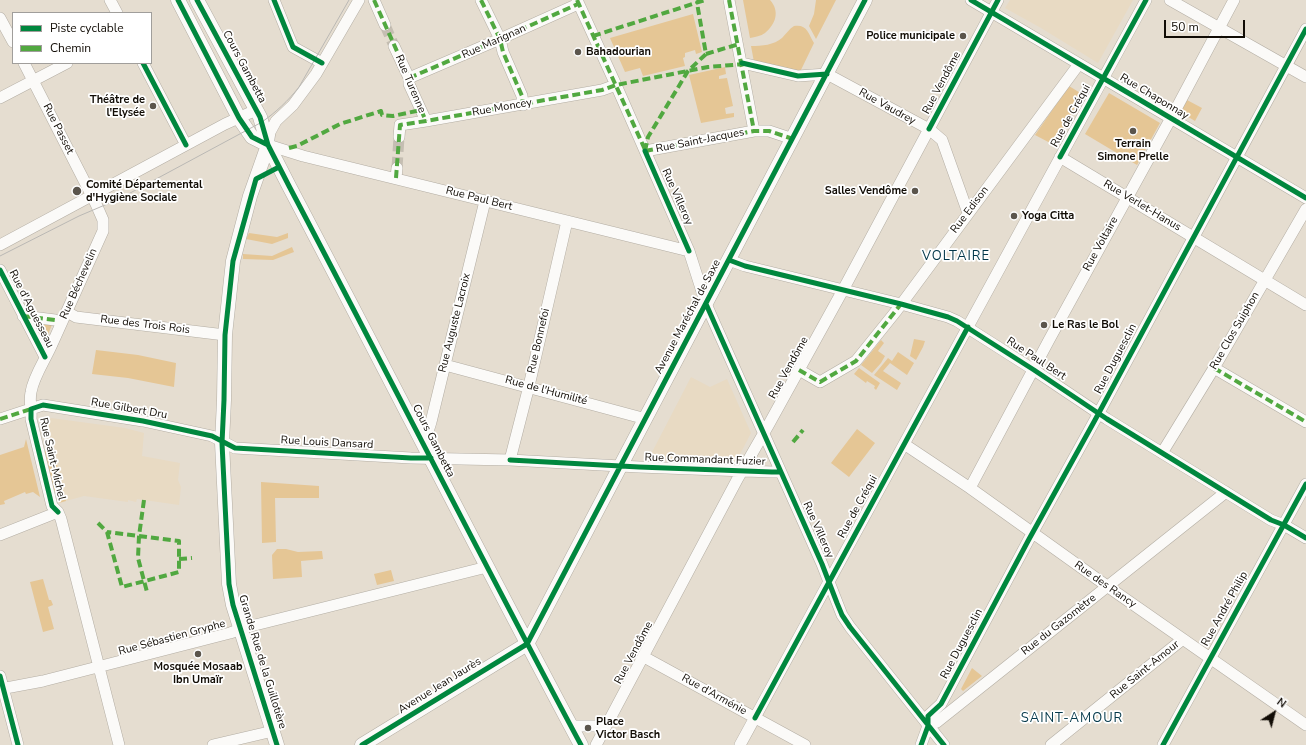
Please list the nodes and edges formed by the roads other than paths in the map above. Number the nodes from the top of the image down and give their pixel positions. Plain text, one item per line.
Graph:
1 (110, 0) edge
2 (178, 0) edge
3 (198, 0) edge
4 (274, 0) edge
5 (359, 0) edge
6 (374, 0) edge
7 (481, 0) edge
8 (730, 0) edge
9 (865, 0) edge
10 (970, 0) edge
11 (998, 0) edge
12 (1146, 0) edge
13 (1170, 0) edge
14 (1234, 0) edge
15 (578, 2) edge
16 (116, 12) edge
17 (992, 12) junction
18 (0, 18) edge
19 (385, 26) tunnel mouth
20 (1219, 28) junction
21 (1306, 29) edge
22 (500, 39) junction
23 (12, 40) edge
24 (394, 46) tunnel mouth
25 (322, 63) junction
26 (742, 63) junction
27 (25, 64) edge
28 (65, 64) edge
29 (144, 64) edge
30 (1079, 64) junction
31 (1286, 66) junction
32 (405, 73) junction
33 (827, 74) junction
34 (1306, 77) edge
35 (1103, 78) junction
36 (34, 81) junction
37 (616, 85) junction
38 (0, 98) edge
39 (523, 104) junction
40 (256, 110) junction
41 (239, 118) junction
42 (1171, 118) junction
43 (426, 121) junction
44 (929, 130) junction
45 (754, 131) junction
46 (399, 137) tunnel mouth
47 (793, 139) junction
48 (186, 145) junction
49 (268, 146) junction
50 (645, 151) junction
51 (1060, 157) junction
52 (1237, 158) junction
53 (92, 196) junction
54 (1127, 198) junction
55 (1306, 198) edge
56 (485, 201) junction
57 (1306, 209) edge
58 (968, 213) junction
59 (567, 221) junction
60 (1193, 237) junction
61 (0, 245) edge
62 (689, 251) junction
63 (729, 260) junction
64 (0, 270) edge
65 (1265, 280) junction
66 (843, 290) junction
67 (706, 304) junction
68 (901, 304) junction
69 (1306, 305) edge
70 (67, 312) junction
71 (23, 316) junction
72 (55, 320) dead end
73 (968, 327) junction
74 (225, 335) junction
75 (45, 358) junction
76 (445, 365) junction
77 (1214, 368) junction
78 (799, 370) junction
79 (1034, 370) junction
80 (529, 386) junction
81 (31, 409) junction
82 (1099, 413) junction
83 (0, 418) edge
84 (646, 419) junction
85 (1306, 422) edge
86 (764, 434) junction
87 (222, 442) junction
88 (424, 444) junction
89 (904, 444) junction
90 (1162, 453) junction
91 (431, 458) junction
92 (510, 460) junction
93 (621, 466) junction
94 (742, 471) junction
95 (780, 472) junction
96 (1306, 484) edge
97 (970, 488) junction
98 (1226, 492) junction
99 (58, 512) junction
100 (1284, 524) junction
101 (1032, 534) junction
102 (0, 535) edge
103 (1306, 538) edge
104 (487, 567) junction
105 (829, 580) junction
106 (1108, 587) junction
107 (240, 630) junction
108 (1183, 639) junction
109 (527, 644) junction
110 (644, 657) junction
111 (1210, 658) junction
112 (99, 667) junction
113 (0, 676) edge
114 (2, 689) edge
115 (755, 718) junction
116 (926, 720) junction
117 (1306, 725) edge
118 (571, 726) junction
119 (606, 726) junction
120 (273, 731) junction
121 (18, 745) edge
122 (118, 745) edge
123 (213, 745) edge
124 (276, 745) edge
125 (362, 745) edge
126 (581, 745) edge
127 (596, 745) edge
128 (740, 745) edge
129 (805, 745) edge
130 (921, 745) edge
131 (944, 745) edge
132 (1051, 745) edge
133 (1163, 745) edge

1 - 16 street
2 - 41 main road
3 - 40 main road, Cours Gambetta
4 - 25 street
5 - 25 street
6 - 19 street
7 - 22 street
8 - 26 street, Rue Saint-Jacques
9 - 33 main road, Avenue Maréchal de Saxe
10 - 17 street, Rue Chaponnay
11 - 17 street, Rue Vendôme
12 - 35 street, Rue de Créqui
13 - 20 street
14 - 20 street, Rue Voltaire
15 - 22 street, Rue Marignan
15 - 37 street, Rue Villeroy
17 - 30 street, Rue Chaponnay
17 - 44 street, Rue Vendôme
18 - 23 street
20 - 31 street
20 - 42 street, Rue Voltaire
21 - 31 street, Rue Duguesclin
22 - 32 street, Rue Marignan
22 - 39 street
24 - 32 street, Rue Turenne
25 - 49 street
26 - 33 street
26 - 45 street, Rue Saint-Jacques
27 - 36 street, Rue Passet
28 - 36 street
29 - 48 street
30 - 35 street, Rue Chaponnay
30 - 58 street, Rue Edison
31 - 34 street
31 - 52 street, Rue Duguesclin
32 - 43 street, Rue Turenne
33 - 44 street, Rue Vaudrey
33 - 47 main road, Avenue Maréchal de Saxe
35 - 42 street, Rue Chaponnay
35 - 51 street, Rue de Créqui
36 - 38 street
36 - 53 street, Rue Passet
37 - 39 street, Rue Moncey
37 - 50 street, Rue Villeroy
39 - 43 street, Rue Moncey
40 - 41 street
40 - 49 main road, Cours Gambetta
41 - 48 street
41 - 49 main road
42 - 52 street, Rue Chaponnay
42 - 54 street, Rue Voltaire
43 - 46 street, Rue Moncey
44 - 58 street, Rue Vaudrey
44 - 66 street, Rue Vendôme
45 - 47 street, Rue Saint-Jacques
45 - 50 street, Rue Saint-Jacques
47 - 63 main road, Avenue Maréchal de Saxe
48 - 53 street
49 - 56 street, Rue Paul Bert
49 - 74 main road, Grande Rue de la Guillotière
49 - 88 main road, Cours Gambetta
50 - 62 street, Rue Villeroy
51 - 54 street, Rue Verlet-Hanus
51 - 73 street, Rue de Créqui
52 - 55 street, Rue Chaponnay
52 - 60 street, Rue Duguesclin
53 - 61 street
53 - 70 street, Rue Béchevelin
54 - 60 street, Rue Verlet-Hanus
54 - 79 street, Rue Voltaire
56 - 59 street, Rue Paul Bert
56 - 76 street, Rue Auguste Lacroix
57 - 65 street, Rue Clos Suiphon
58 - 68 street, Rue Edison
59 - 62 street, Rue Paul Bert
59 - 80 street, Rue Bonnefoi
60 - 65 street, Rue Verlet-Hanus
60 - 82 street, Rue Duguesclin
62 - 67 street, Rue Villeroy
63 - 66 street, Rue Paul Bert
63 - 67 main road, Avenue Maréchal de Saxe
64 - 71 street, Rue d'Aguesseau
65 - 69 street, Rue Verlet-Hanus
65 - 77 street, Rue Clos Suiphon
66 - 68 street, Rue Paul Bert
66 - 78 street, Rue Vendôme
67 - 84 main road, Avenue Maréchal de Saxe
67 - 86 street, Rue Villeroy
68 - 73 street, Rue Paul Bert
68 - 78 street, Rue Edison
70 - 74 street, Rue des Trois Rois
70 - 75 street, Rue Béchevelin
71 - 72 street
71 - 75 street, Rue d'Aguesseau
73 - 79 street, Rue Paul Bert
73 - 89 street, Rue de Créqui
74 - 87 main road, Grande Rue de la Guillotière
75 - 81 street, Rue Béchevelin
76 - 80 street, Rue de l'Humilité
76 - 88 street, Rue Auguste Lacroix
77 - 85 street
77 - 90 street, Rue Clos Suiphon
78 - 86 street, Rue Vendôme
79 - 82 street, Rue Paul Bert
79 - 97 street, Rue Voltaire
80 - 84 street, Rue de l'Humilité
80 - 92 street, Rue Bonnefoi
81 - 83 street
81 - 87 street, Rue Gilbert Dru
81 - 99 street, Rue Saint-Michel
82 - 90 street, Rue Paul Bert
82 - 101 street, Rue Duguesclin
84 - 93 main road, Avenue Maréchal de Saxe
86 - 94 street, Rue Vendôme
86 - 95 street, Rue Villeroy
87 - 91 street, Rue Louis Dansard
87 - 107 main road, Grande Rue de la Guillotière
88 - 91 main road, Cours Gambetta
89 - 97 street, Rue des Rancy
89 - 105 street, Rue de Créqui
90 - 98 street, Rue Paul Bert
91 - 92 street, Rue Commandant Fuzier
91 - 104 main road, Cours Gambetta
92 - 93 street, Rue Commandant Fuzier
93 - 94 street, Rue Commandant Fuzier
93 - 109 main road, Avenue Maréchal de Saxe
94 - 95 street, Rue Commandant Fuzier
94 - 110 street, Rue Vendôme
95 - 105 street, Rue Villeroy
96 - 100 street, Rue André Philip
97 - 101 street, Rue des Rancy
98 - 100 street, Rue Paul Bert
98 - 106 street, Rue du Gazomètre
99 - 102 street
99 - 112 street, Rue Saint-Michel
100 - 103 street, Rue Paul Bert
100 - 111 street, Rue André Philip
101 - 106 street, Rue des Rancy
101 - 116 street, Rue Duguesclin
104 - 107 street, Rue Sébastien Gryphe
104 - 109 main road, Cours Gambetta
105 - 115 street, Rue de Créqui
105 - 116 street, Rue Villeroy
106 - 108 street, Rue des Rancy
106 - 116 street, Rue du Gazomètre
107 - 112 street, Rue Sébastien Gryphe
107 - 120 main road, Grande Rue de la Guillotière
108 - 111 street, Rue des Rancy
108 - 132 street, Rue Saint-Amour
109 - 118 main road, Cours Gambetta
109 - 125 main road, Avenue Jean Jaurès
110 - 115 street, Rue d’Arménie
110 - 119 street, Rue Vendôme
111 - 117 street, Rue des Rancy
111 - 133 street, Rue André Philip
112 - 114 street, Rue Sébastien Gryphe
112 - 122 street, Rue Saint-Michel
113 - 114 street
114 - 121 street
115 - 128 street, Rue de Créqui
115 - 129 street, Rue d’Arménie
116 - 130 street, Rue Duguesclin
116 - 131 street, Rue Villeroy
118 - 119 street
118 - 126 main road, Cours Gambetta
119 - 127 street, Rue Vendôme
120 - 123 street
120 - 124 main road, Grande Rue de la Guillotière

